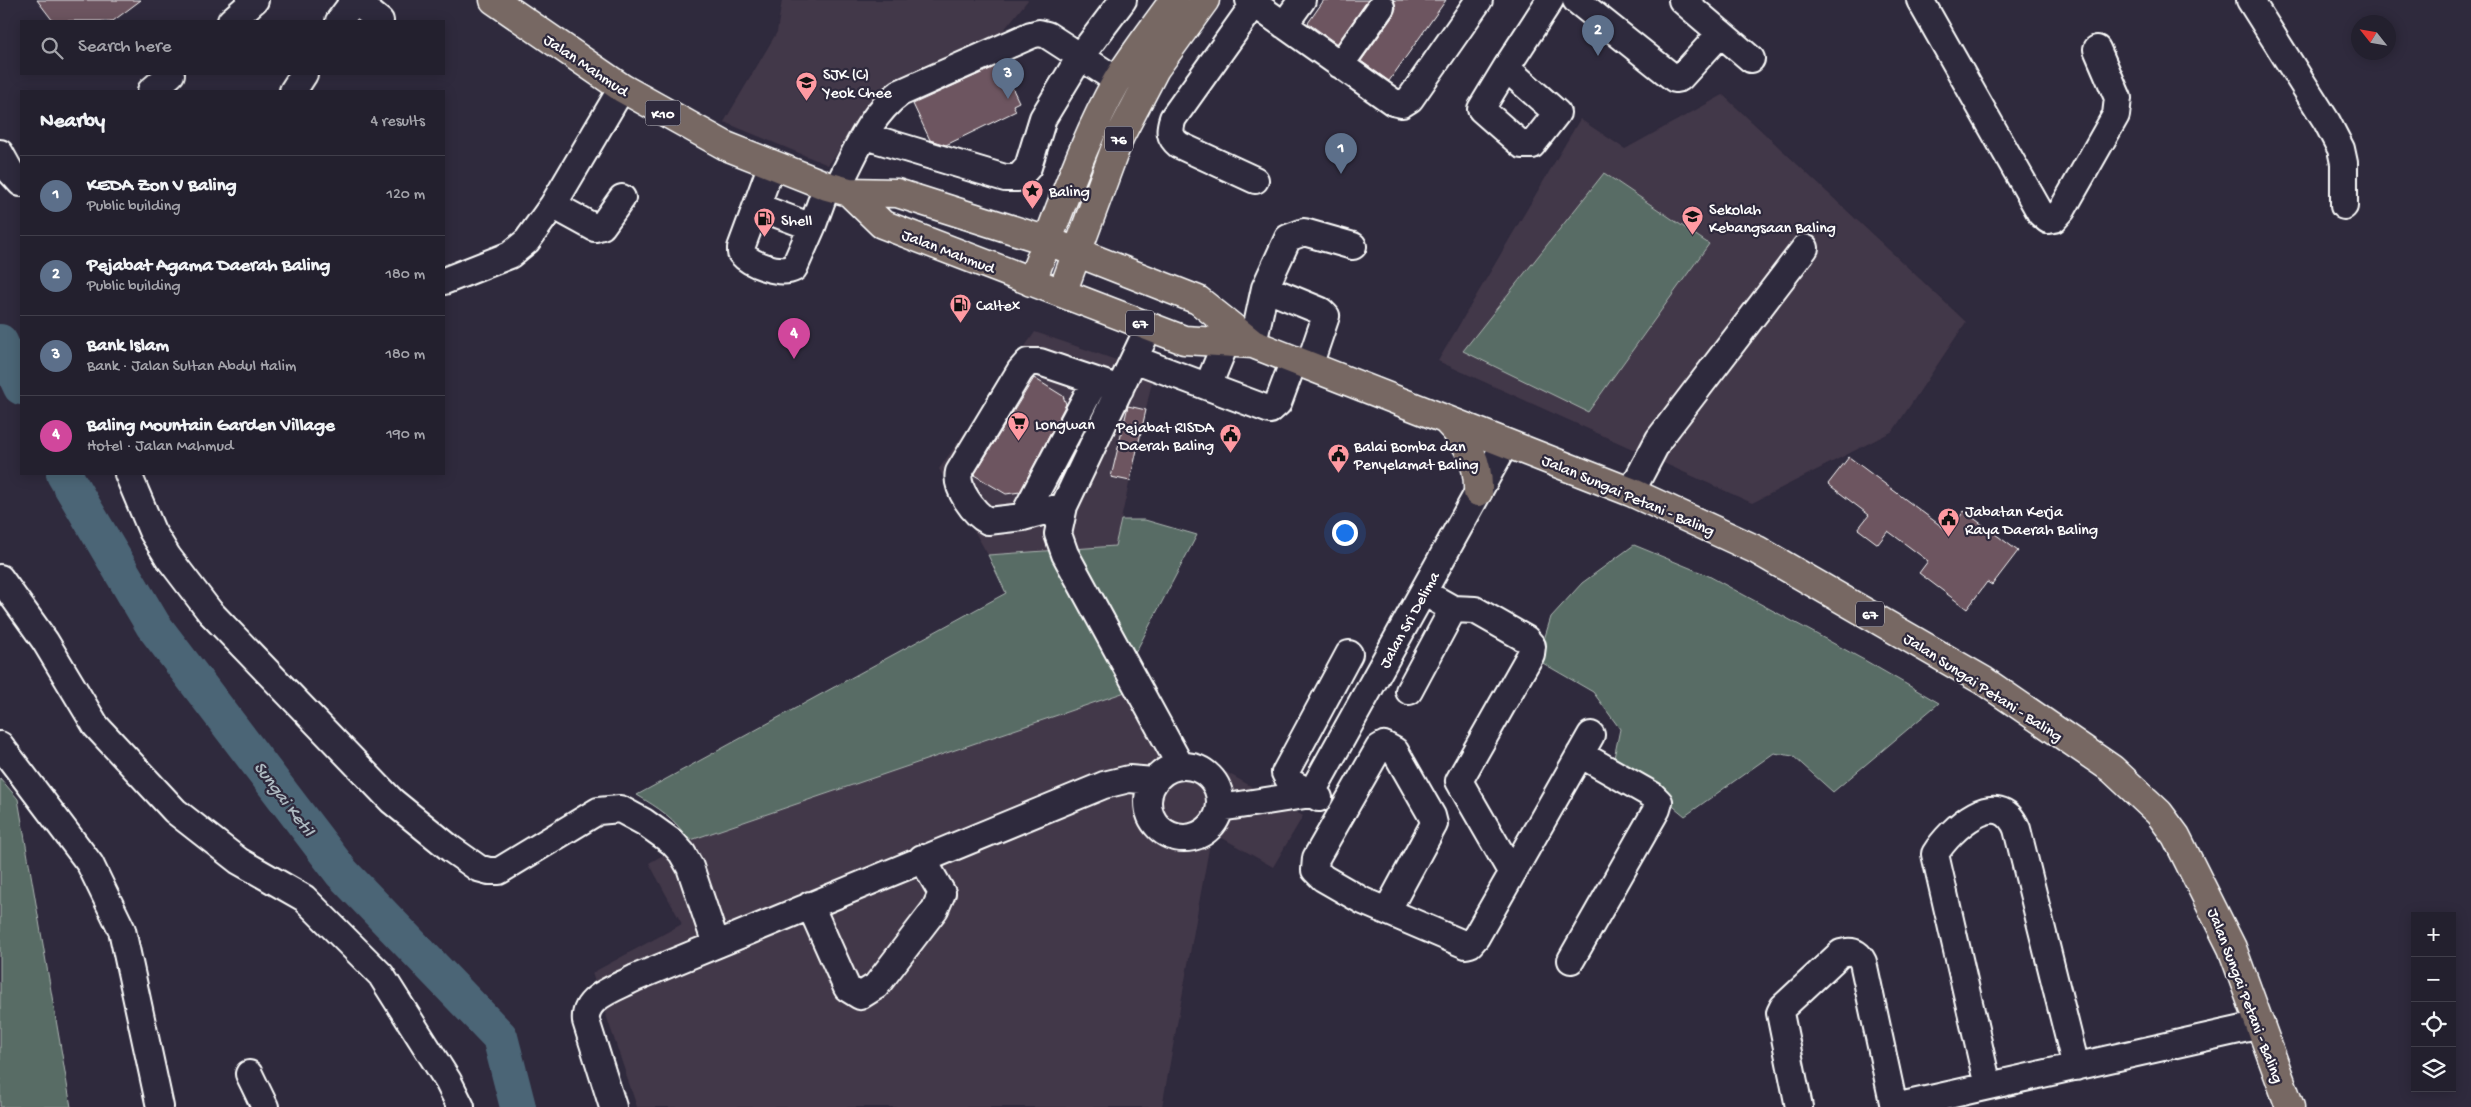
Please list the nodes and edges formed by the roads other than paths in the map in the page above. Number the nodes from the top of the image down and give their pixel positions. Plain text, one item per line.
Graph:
1 (255, 0) edge
2 (1123, 0) edge
3 (1174, 0) edge
4 (1205, 0) edge
5 (1302, 0) edge
6 (1479, 0) edge
7 (1550, 0) edge
8 (1576, 0) edge
9 (1682, 0) edge
10 (1920, 0) edge
11 (2250, 0) edge
12 (1254, 1) edge
13 (505, 3) edge
14 (349, 7) edge
15 (1381, 7) dead end
16 (232, 20) edge
17 (378, 20) edge
18 (1284, 25) junction
19 (1721, 33) junction
20 (2097, 49) dead end
21 (1080, 57) junction
22 (1752, 59) dead end
23 (1340, 65) junction
24 (1506, 68) dead end
25 (170, 75) edge
26 (1118, 80) junction
27 (622, 88) junction
28 (153, 90) edge
29 (865, 136) junction
30 (0, 153) edge
31 (772, 164) junction
32 (1255, 180) dead end
33 (20, 182) edge
34 (837, 189) junction
35 (622, 198) dead end
36 (1063, 201) junction
37 (553, 205) junction
38 (2344, 206) dead end
39 (758, 207) junction
40 (990, 222) junction
41 (812, 227) junction
42 (1048, 241) junction
43 (1353, 246) dead end
44 (1805, 248) dead end
45 (1076, 253) junction
46 (445, 281) edge
47 (1031, 282) junction
48 (1265, 288) junction
49 (1062, 293) junction
50 (1150, 327) junction
51 (1239, 343) junction
52 (1134, 358) junction
53 (1301, 363) junction
54 (1095, 381) junction
55 (1208, 386) junction
56 (1120, 388) junction
57 (1446, 421) junction
58 (1505, 444) junction
59 (128, 475) edge
60 (1478, 492) junction
61 (1631, 492) junction
62 (1064, 506) junction
63 (1023, 517) junction
64 (0, 578) edge
65 (1423, 592) junction
66 (1453, 608) junction
67 (1348, 654) dead end
68 (1409, 691) dead end
69 (0, 744) edge
70 (1180, 765) junction
71 (1154, 782) junction
72 (1311, 794) junction
73 (1220, 808) junction
74 (1342, 812) junction
75 (922, 858) junction
76 (1512, 873) junction
77 (810, 905) junction
78 (1387, 911) junction
79 (716, 944) junction
80 (1571, 960) dead end
81 (2261, 1025) junction
82 (2076, 1067) junction
83 (249, 1074) dead end
84 (1988, 1086) junction
85 (160, 1107) edge
86 (265, 1107) edge
87 (461, 1107) edge
88 (613, 1107) edge
89 (1799, 1107) edge
90 (1895, 1107) edge
91 (2290, 1107) edge

1 - 16 street
2 - 21 street
3 - 26 main road, 76
4 - 45 main road, 76
5 - 18 street
6 - 23 street
7 - 24 street
8 - 19 street
9 - 19 street
10 - 20 street
11 - 38 street
12 - 18 street
12 - 32 street
13 - 27 main road, Jalan Mahmud / K10
14 - 17 street
15 - 23 street
18 - 23 street
19 - 22 street
21 - 26 street
21 - 29 street
21 - 29 street
25 - 28 street
26 - 36 main road, 76
27 - 31 main road, Jalan Mahmud / K10
27 - 37 street
29 - 34 street
30 - 33 street
31 - 34 main road, Jalan Mahmud / K10
31 - 39 street
34 - 40 main road, Jalan Mahmud / K10
34 - 41 street
34 - 47 main road, Jalan Mahmud / K10
35 - 37 street
36 - 40 main road
36 - 42 main road, 76
37 - 46 street
39 - 41 street
39 - 41 street
40 - 42 main road, Jalan Mahmud / K10
42 - 45 main road, Jalan Sungai Petani - Baling / 67
42 - 47 main road, 76
43 - 48 street
44 - 61 street
45 - 49 main road, 76
45 - 51 main road, Jalan Sungai Petani - Baling / 67
47 - 49 main road, Jalan Sungai Petani - Baling / 67
48 - 51 street
48 - 53 street
49 - 50 main road, Jalan Sungai Petani - Baling / 67
50 - 51 main road, Jalan Sungai Petani - Baling / 67
50 - 52 street
51 - 53 main road, Jalan Sungai Petani - Baling / 67
51 - 55 street
52 - 55 street
52 - 56 street
53 - 55 street
53 - 57 main road, Jalan Sungai Petani - Baling / 67
54 - 56 street
54 - 63 street
54 - 63 street
56 - 62 street
57 - 58 main road, Jalan Sungai Petani - Baling / 67
57 - 60 main road
58 - 60 street, Jalan Sri Delima
58 - 61 main road, Jalan Sungai Petani - Baling / 67
59 - 79 street
60 - 65 street, Jalan Sri Delima
61 - 81 main road, Jalan Sungai Petani - Baling / 67
62 - 63 street
62 - 70 street
64 - 87 street
65 - 66 street
65 - 72 street, Jalan Sri Delima
66 - 68 street
66 - 76 street
67 - 72 street
69 - 85 street
70 - 71 street
70 - 73 street
71 - 73 street
71 - 75 street
72 - 73 street
72 - 74 street
74 - 78 street
74 - 78 street
75 - 77 street
75 - 77 street
76 - 78 street
76 - 80 street
77 - 79 street
79 - 88 street
81 - 82 street
81 - 91 main road, Jalan Sungai Petani - Baling / 67
82 - 84 street
82 - 84 street
83 - 86 street
84 - 90 street
89 - 90 street

